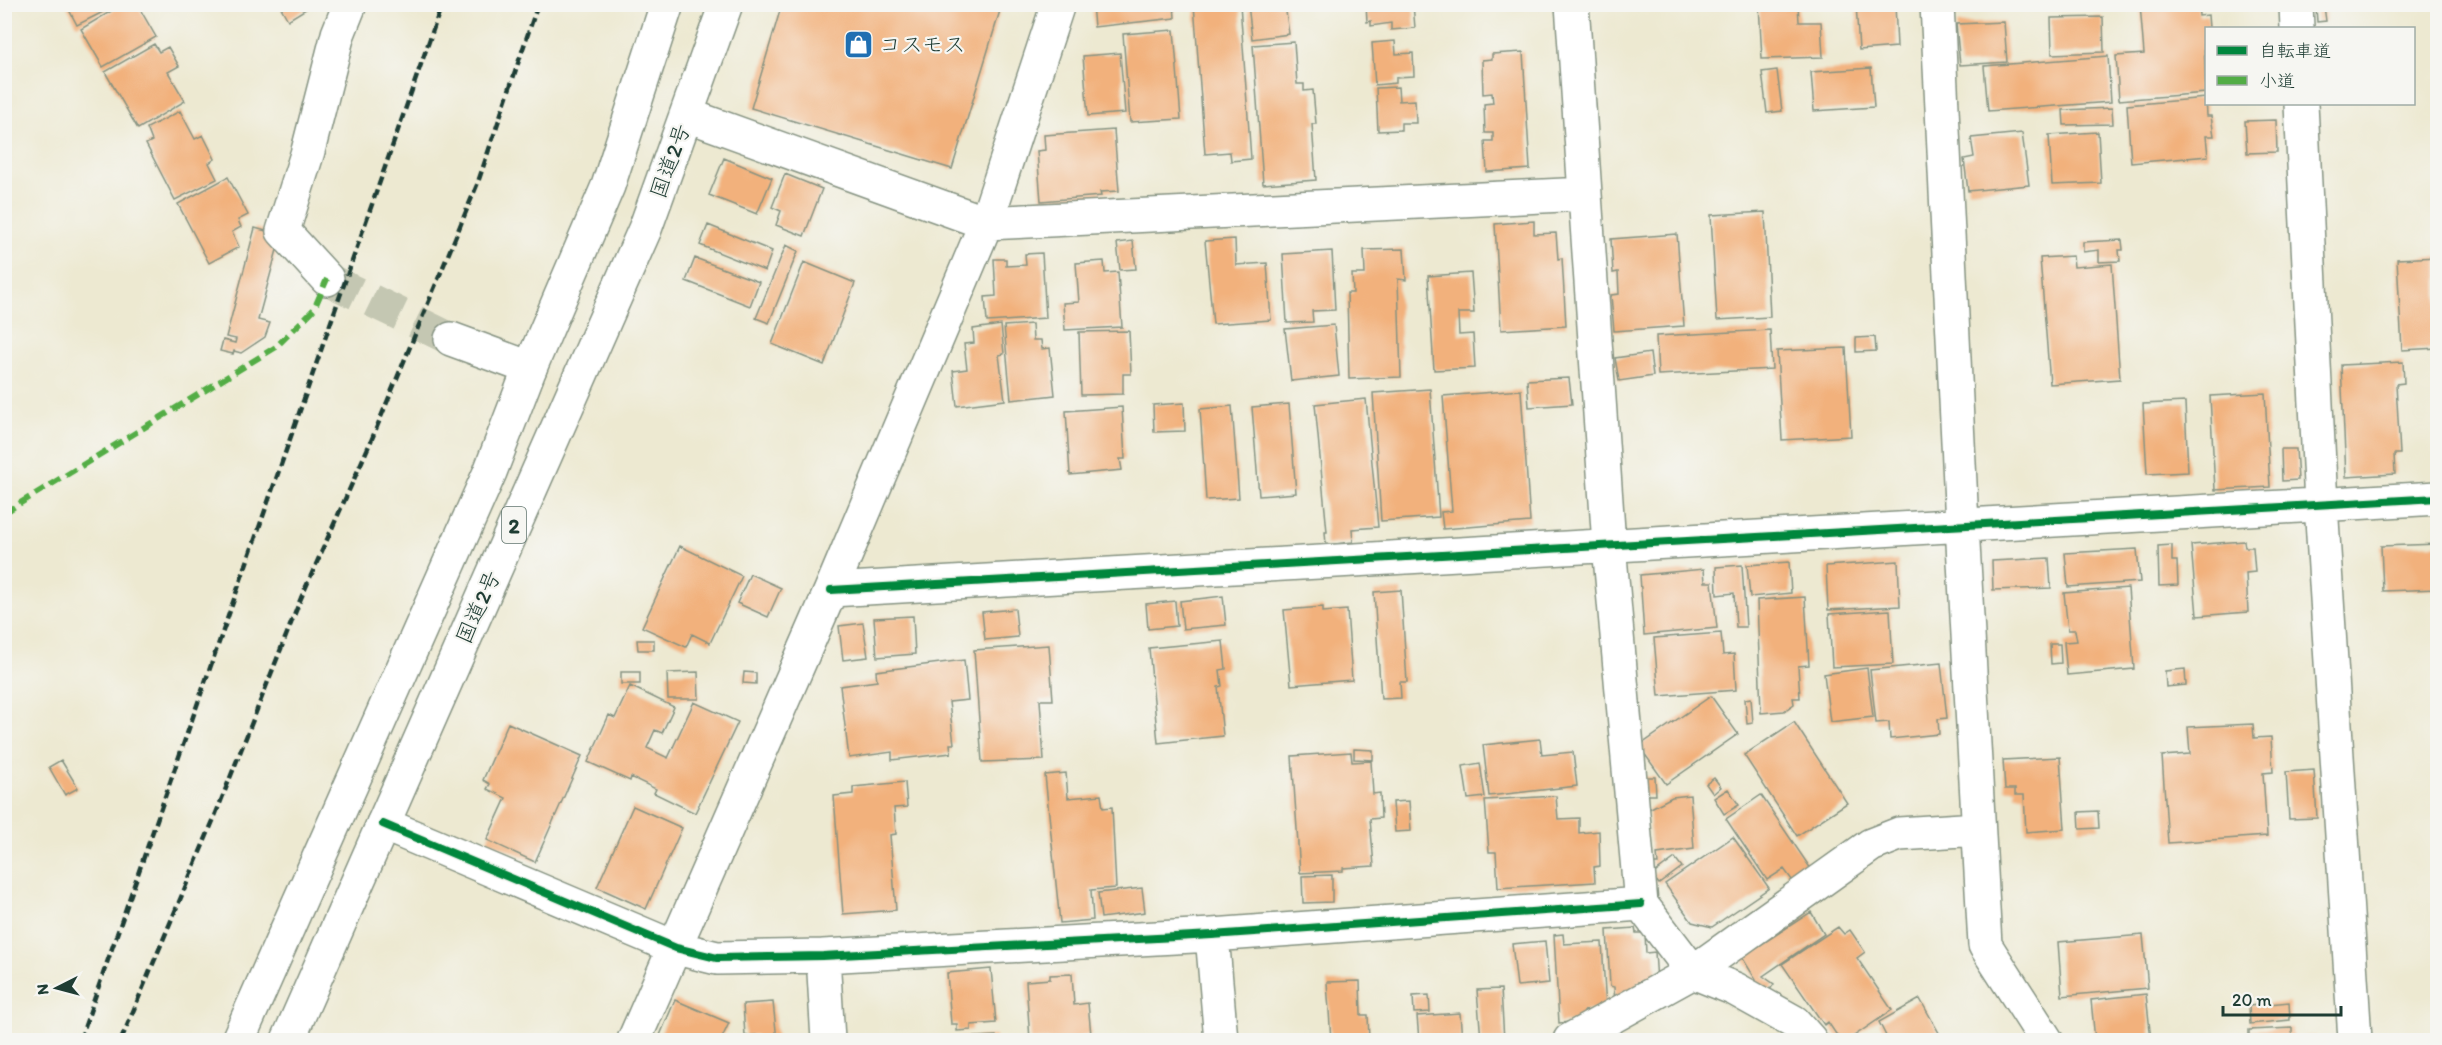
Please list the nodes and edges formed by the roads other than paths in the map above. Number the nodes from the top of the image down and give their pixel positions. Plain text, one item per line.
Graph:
1 (350, 4) edge
2 (666, 4) edge
3 (726, 4) edge
4 (1058, 4) edge
5 (1572, 4) edge
6 (1937, 4) edge
7 (2296, 4) edge
8 (2297, 27) edge
9 (2301, 105) edge
10 (687, 115) junction
11 (1585, 194) junction
12 (986, 223) junction
13 (327, 279) tunnel mouth
14 (451, 339) tunnel mouth
15 (530, 368) junction
16 (2438, 498) edge
17 (2321, 504) junction
18 (1962, 525) junction
19 (1609, 545) junction
20 (831, 590) junction
21 (383, 824) junction
22 (1978, 830) junction
23 (1641, 904) junction
24 (1212, 935) junction
25 (676, 948) junction
26 (823, 956) junction
27 (1693, 972) junction
28 (238, 1041) edge
29 (288, 1041) edge
30 (634, 1041) edge
31 (828, 1041) edge
32 (1221, 1041) edge
33 (1570, 1041) edge
34 (1810, 1041) edge
35 (2046, 1041) edge
36 (2355, 1041) edge

1 - 13 main road
2 - 15 main road, 国道2号 / 2
3 - 10 main road, 国道2号 / 2
4 - 12 main road
5 - 11 main road
6 - 18 main road
7 - 8 main road
9 - 17 main road
10 - 12 main road
10 - 21 main road, 国道2号 / 2
11 - 12 main road
11 - 19 main road
12 - 20 main road
14 - 15 main road
15 - 28 main road, 国道2号 / 2
16 - 17 main road
17 - 18 main road
17 - 36 main road
18 - 19 main road
18 - 22 main road
19 - 20 main road
19 - 23 main road
20 - 25 main road
21 - 25 main road
21 - 29 main road, 国道2号 / 2
22 - 27 main road
22 - 35 main road
23 - 24 main road
23 - 27 main road
24 - 26 main road
24 - 32 main road
25 - 26 main road
25 - 30 main road
26 - 31 main road
27 - 33 main road
27 - 34 main road

